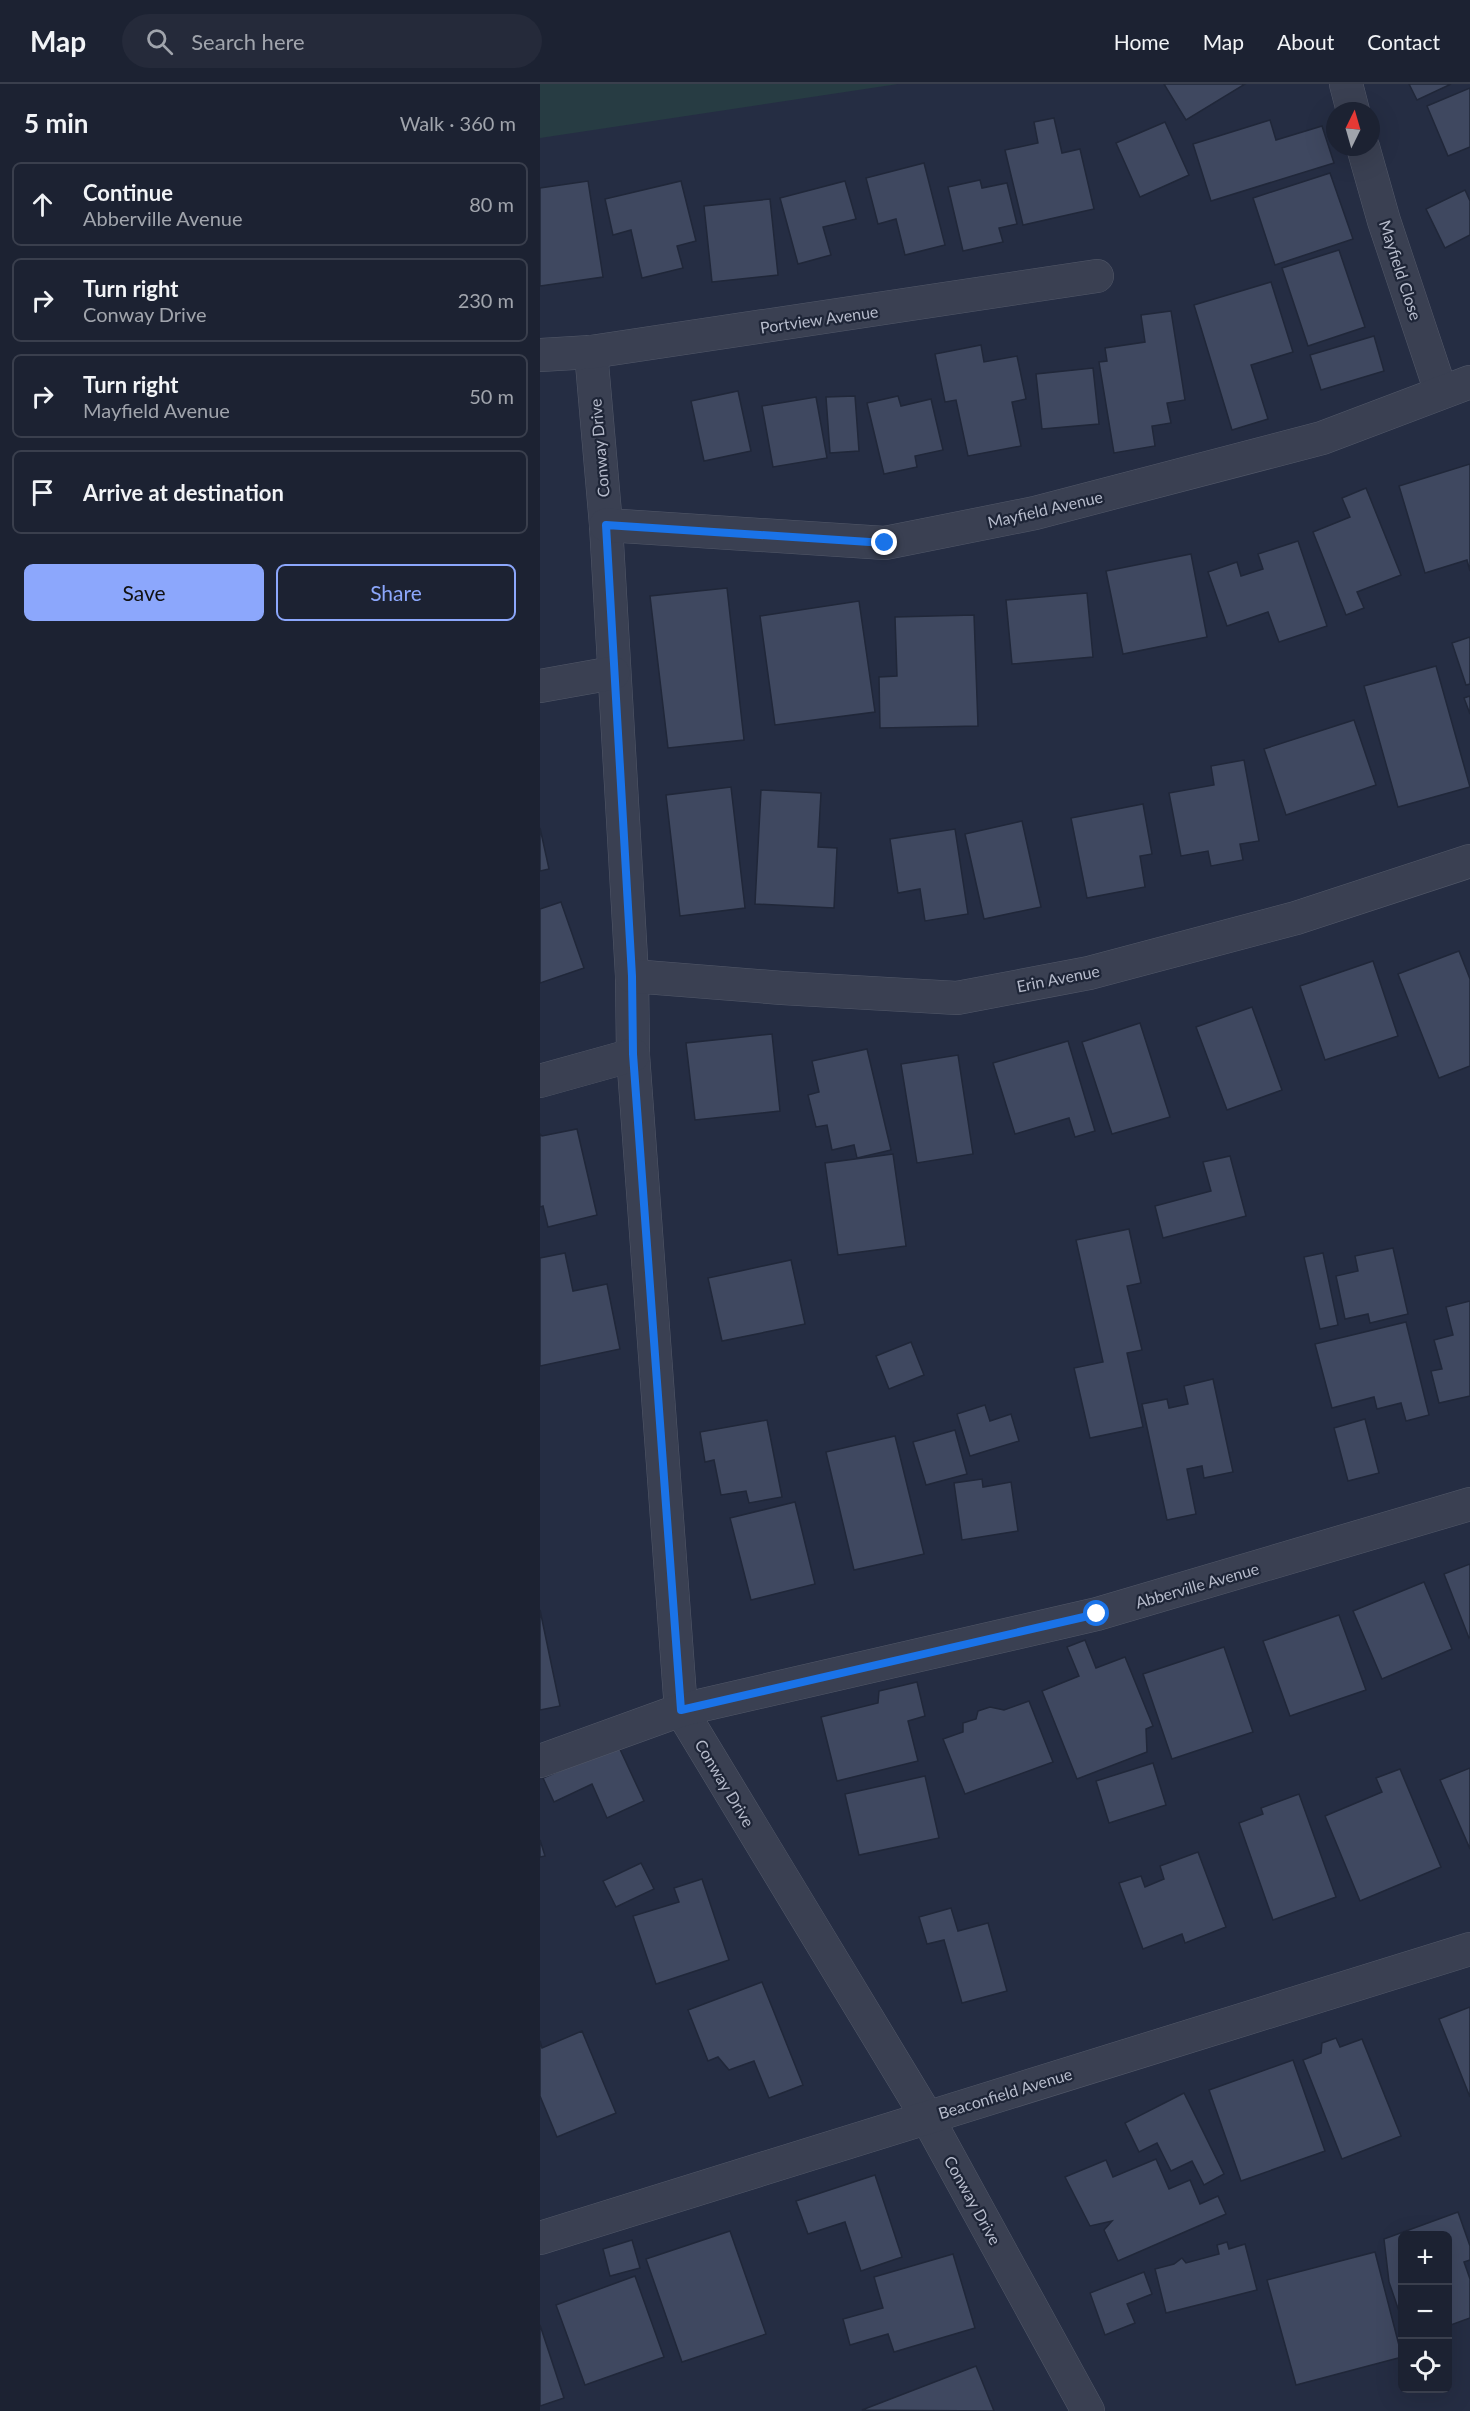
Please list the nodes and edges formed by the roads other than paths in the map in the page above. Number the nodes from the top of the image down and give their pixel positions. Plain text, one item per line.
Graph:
1 (1346, 84) edge
2 (1351, 102) edge
3 (1366, 156) edge
4 (1097, 276) dead end
5 (591, 352) junction
6 (540, 355) edge
7 (1455, 387) edge
8 (606, 525) junction
9 (613, 673) junction
10 (540, 686) edge
11 (1470, 861) edge
12 (632, 976) junction
13 (633, 1054) junction
14 (540, 1081) edge
15 (1470, 1504) edge
16 (681, 1710) junction
17 (540, 1761) edge
18 (1470, 1949) edge
19 (927, 2117) junction
20 (540, 2238) edge
21 (1088, 2411) edge

1 - 2 street
3 - 7 street, Mayfield Close
4 - 5 street, Portview Avenue
5 - 6 street, Portview Avenue
5 - 8 street, Conway Drive
7 - 8 street, Mayfield Avenue
8 - 9 street, Conway Drive
9 - 10 street
9 - 12 street, Conway Drive
11 - 12 street, Erin Avenue
12 - 13 street, Conway Drive
13 - 14 street
13 - 16 street, Conway Drive
15 - 16 street, Abberville Avenue
16 - 17 street, Abberville Avenue
16 - 19 street, Conway Drive
18 - 19 street, Beaconfield Avenue
19 - 20 street, Beaconfield Avenue
19 - 21 street, Conway Drive

